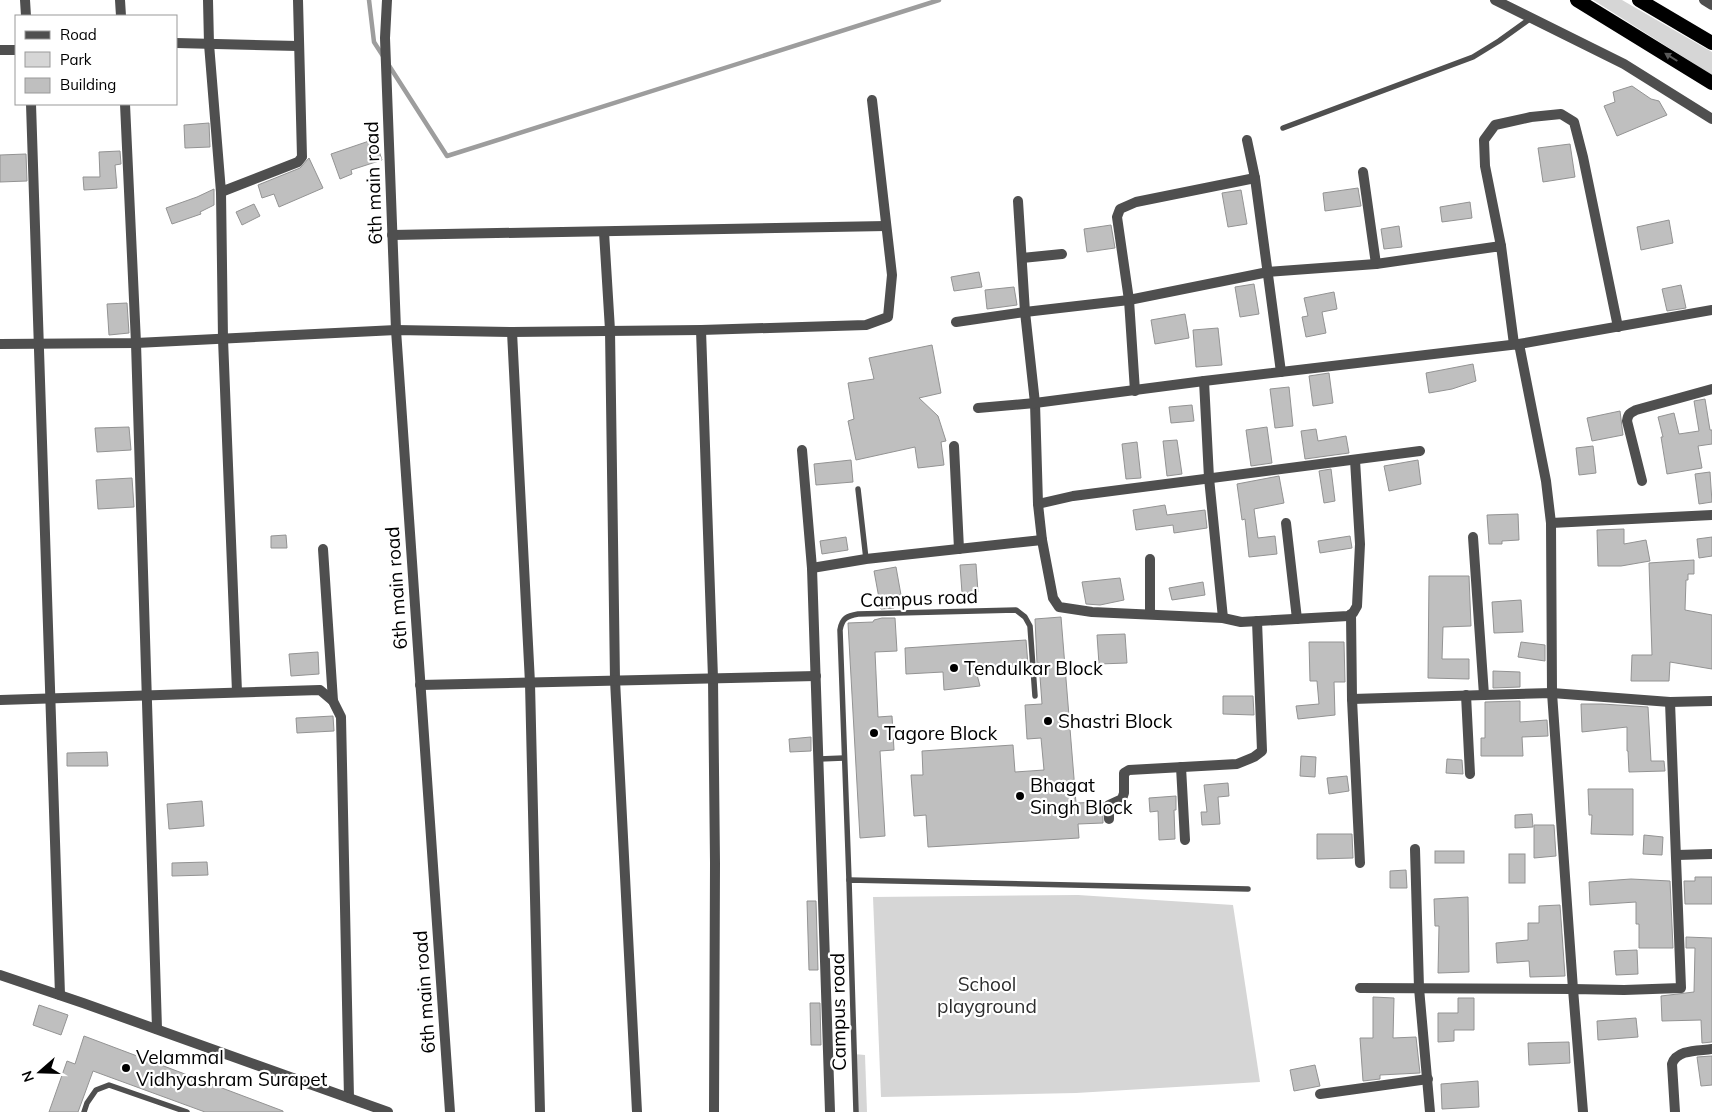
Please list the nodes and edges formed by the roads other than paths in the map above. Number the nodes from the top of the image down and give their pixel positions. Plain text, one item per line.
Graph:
1 (25, 0) edge
2 (120, 0) edge
3 (208, 0) edge
4 (298, 0) edge
5 (387, 0) edge
6 (1495, 0) edge
7 (1578, 0) edge
8 (1639, 0) edge
9 (1704, 0) edge
10 (1712, 4) edge
11 (26, 15) edge
12 (121, 15) edge
13 (1531, 18) junction
14 (178, 43) edge
15 (1712, 43) edge
16 (209, 44) junction
17 (298, 46) junction
18 (0, 50) edge
19 (15, 50) edge
20 (1712, 83) edge
21 (872, 100) dead end
22 (31, 105) edge
23 (125, 105) edge
24 (1712, 119) edge
25 (1283, 128) dead end
26 (1248, 140) dead end
27 (1363, 172) dead end
28 (1255, 178) junction
29 (220, 192) junction
30 (1018, 201) dead end
31 (886, 226) junction
32 (604, 232) junction
33 (392, 235) junction
34 (1501, 246) junction
35 (1062, 254) dead end
36 (1022, 258) junction
37 (1376, 264) junction
38 (1268, 272) junction
39 (1128, 300) junction
40 (1026, 312) junction
41 (1712, 312) edge
42 (956, 322) dead end
43 (1618, 327) junction
44 (396, 330) junction
45 (610, 330) junction
46 (701, 330) junction
47 (512, 332) junction
48 (223, 338) junction
49 (136, 343) junction
50 (0, 344) edge
51 (40, 344) junction
52 (1517, 344) junction
53 (1281, 372) junction
54 (1204, 382) junction
55 (1712, 388) edge
56 (1136, 391) junction
57 (1036, 403) junction
58 (978, 408) dead end
59 (954, 446) dead end
60 (802, 450) dead end
61 (1420, 451) dead end
62 (1355, 460) junction
63 (1209, 478) junction
64 (1642, 481) dead end
65 (858, 489) dead end
66 (1038, 504) junction
67 (1712, 514) edge
68 (1286, 523) dead end
69 (1551, 523) junction
70 (1473, 537) dead end
71 (1042, 540) junction
72 (323, 549) dead end
73 (959, 549) junction
74 (1150, 559) dead end
75 (866, 560) junction
76 (812, 568) junction
77 (1150, 614) junction
78 (1351, 614) junction
79 (1223, 618) junction
80 (1297, 619) junction
81 (1257, 621) junction
82 (816, 676) junction
83 (713, 678) junction
84 (615, 680) junction
85 (530, 682) junction
86 (420, 685) junction
87 (236, 692) junction
88 (1552, 693) junction
89 (147, 695) junction
90 (1466, 695) junction
91 (1484, 695) junction
92 (1035, 696) dead end
93 (50, 697) junction
94 (1352, 698) junction
95 (0, 700) edge
96 (333, 701) junction
97 (1712, 701) edge
98 (1670, 702) junction
99 (844, 758) junction
100 (819, 759) junction
101 (1181, 767) junction
102 (1470, 774) dead end
103 (1109, 819) dead end
104 (1185, 840) dead end
105 (1415, 849) dead end
106 (1712, 854) edge
107 (1677, 855) junction
108 (1360, 863) dead end
109 (849, 880) junction
110 (1248, 889) dead end
111 (0, 975) edge
112 (1360, 988) dead end
113 (1419, 988) junction
114 (1573, 989) junction
115 (60, 995) junction
116 (157, 1029) junction
117 (1712, 1050) edge
118 (1428, 1079) junction
119 (1320, 1094) dead end
120 (349, 1098) junction
121 (84, 1112) edge
122 (187, 1112) edge
123 (388, 1112) edge
124 (450, 1112) edge
125 (540, 1112) edge
126 (637, 1112) edge
127 (714, 1112) edge
128 (830, 1112) edge
129 (856, 1112) edge
130 (1430, 1112) edge
131 (1583, 1112) edge
132 (1675, 1112) edge

1 - 11 street
2 - 12 street
3 - 16 street
4 - 17 street
5 - 33 street, 6th main road
6 - 13 street
20 -> 7 highway
8 - 15 highway
9 - 10 street
13 - 24 street
13 - 25 lane
14 - 16 street
16 - 17 street
16 - 29 street
17 - 29 street
18 - 19 street
21 - 31 street
22 - 51 street
23 - 49 street
26 - 28 street
27 - 37 street
28 - 38 street
28 - 39 street
29 - 48 street
30 - 36 street
31 - 32 street
31 - 46 street
32 - 33 street
32 - 45 street
33 - 44 street, 6th main road
34 - 37 street
34 - 43 street
34 - 52 street
35 - 36 street
36 - 40 street
37 - 38 street
38 - 39 street
38 - 53 street
39 - 40 street
39 - 56 street
40 - 42 street
40 - 57 street
41 - 43 street
43 - 52 street
44 - 47 street
44 - 48 street
44 - 86 street, 6th main road
45 - 46 street
45 - 47 street
45 - 84 street
46 - 83 street
47 - 85 street
48 - 49 street
48 - 87 street
49 - 51 street
49 - 89 street
50 - 51 street
51 - 93 street
52 - 53 street
52 - 69 street
53 - 54 street
54 - 56 street
54 - 63 street
55 - 64 street
56 - 57 street
57 - 58 street
57 - 66 street
59 - 73 street
60 - 76 street
61 - 62 street
62 - 63 street
62 - 78 street
63 - 66 street
63 - 79 street
65 - 75 lane
66 - 71 street
67 - 69 street
68 - 80 street
69 - 88 street
70 - 91 street
71 - 73 street
71 - 77 street
72 - 96 street
73 - 75 street
74 - 77 street
75 - 76 street
76 - 82 street
77 - 79 street
78 - 80 street
78 - 94 street
79 - 81 street
80 - 81 street
81 - 101 street
82 - 83 street
82 - 100 street
83 - 84 street
83 - 127 street
84 - 85 street
84 - 126 street
85 - 86 street
85 - 125 street
86 - 124 street, 6th main road
87 - 89 street
87 - 96 street
88 - 91 street
88 - 98 street
88 - 114 street
89 - 93 street
89 - 116 street
90 - 91 street
90 - 94 street
90 - 102 street
92 - 99 lane, Campus road
93 - 95 street
93 - 115 street
94 - 108 street
96 - 120 street
97 - 98 street
98 - 107 street
99 - 100 lane
99 - 109 lane, Campus road
100 - 128 street
101 - 103 street
101 - 104 street
105 - 113 street
106 - 107 street
107 - 114 street
109 - 110 lane
109 - 129 lane, Campus road
111 - 115 street
112 - 113 street
113 - 114 street
113 - 118 street
114 - 131 street
115 - 116 street
116 - 120 street
117 - 132 street
118 - 119 street
118 - 130 street
120 - 123 street
121 - 122 lane

